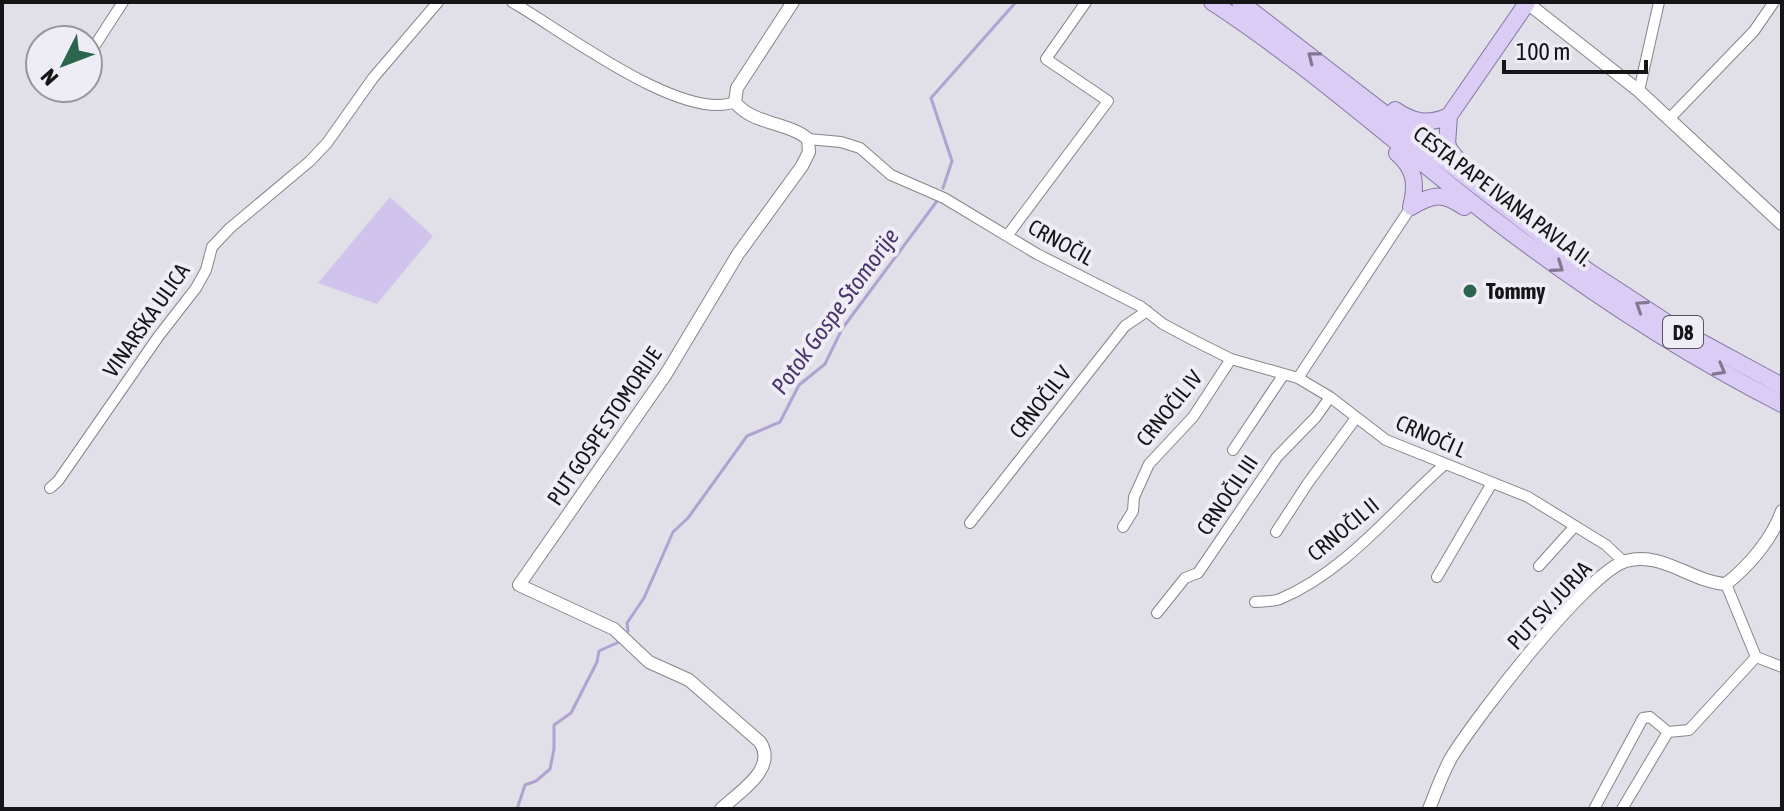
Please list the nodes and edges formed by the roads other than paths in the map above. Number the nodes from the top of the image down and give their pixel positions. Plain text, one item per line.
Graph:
1 (123, 2) edge
2 (438, 2) edge
3 (512, 2) edge
4 (793, 2) edge
5 (1086, 2) edge
6 (1212, 2) edge
7 (1240, 2) edge
8 (1527, 2) edge
9 (1659, 2) edge
10 (1776, 6) edge
11 (104, 31) edge
12 (1639, 91) junction
13 (735, 102) junction
14 (1375, 105) junction
15 (1449, 116) junction
16 (1670, 118) junction
17 (1380, 130) junction
18 (808, 139) junction
19 (1492, 199) junction
20 (1411, 207) junction
21 (1495, 220) junction
22 (1782, 224) edge
23 (1007, 236) junction
24 (1147, 311) junction
25 (1231, 359) junction
26 (1284, 374) junction
27 (1298, 378) junction
28 (1782, 386) edge
29 (1330, 397) junction
30 (1782, 404) edge
31 (1356, 418) junction
32 (1233, 450) dead end
33 (1444, 465) junction
34 (1492, 483) junction
35 (50, 488) dead end
36 (1782, 511) edge
37 (970, 523) dead end
38 (1575, 526) junction
39 (1123, 527) dead end
40 (1276, 532) dead end
41 (1624, 562) junction
42 (1539, 566) dead end
43 (1437, 577) dead end
44 (1726, 584) junction
45 (1255, 602) dead end
46 (1157, 613) dead end
47 (1756, 657) junction
48 (1782, 667) edge
49 (1668, 732) junction
50 (721, 809) edge
51 (1429, 809) edge
52 (1594, 809) edge
53 (1622, 809) edge

1 - 11 street
2 - 35 street, VINARSKA ULICA
3 - 13 street
4 - 13 street
5 - 23 street
6 - 17 main road, CESTA PAPE IVANA PAVLA II. / D8
14 -> 7 main road, CESTA PAPE IVANA PAVLA II. / D8
8 - 12 street
8 - 15 main road
9 - 12 street
10 - 16 street
12 - 16 street
13 - 18 street
14 - 15 main road
14 - 19 main road, CESTA PAPE IVANA PAVLA II. / D8
15 - 19 main road
16 - 22 street
17 - 20 main road
17 - 21 main road, CESTA PAPE IVANA PAVLA II. / D8
18 - 23 street, CRNOČIL
18 - 50 street, PUT GOSPE STOMORIJE
28 -> 19 main road, CESTA PAPE IVANA PAVLA II. / D8
20 - 21 main road
20 - 27 street
21 -> 30 main road, CESTA PAPE IVANA PAVLA II. / D8
23 - 24 street, CRNOČIL
24 - 25 street, CRNOČIL
24 - 37 street, CRNOČIL V
25 - 26 street, CRNOČIL
25 - 39 street, CRNOČIL IV
26 - 27 street, CRNOČIL
26 - 32 street
27 - 29 street, CRNOČI L
29 - 31 street, CRNOČI L
29 - 46 street, CRNOČIL III
31 - 33 street, CRNOČI L
31 - 40 street
33 - 34 street, CRNOČI L
33 - 45 street, CRNOČIL II
34 - 38 street, CRNOČI L
34 - 43 street
36 - 44 street
38 - 41 street, CRNOČI L
38 - 42 street
41 - 44 street, PUT SV. JURJA
41 - 51 street, PUT SV. JURJA
44 - 47 street
47 - 48 street
47 - 49 street
49 - 52 street
49 - 53 street

